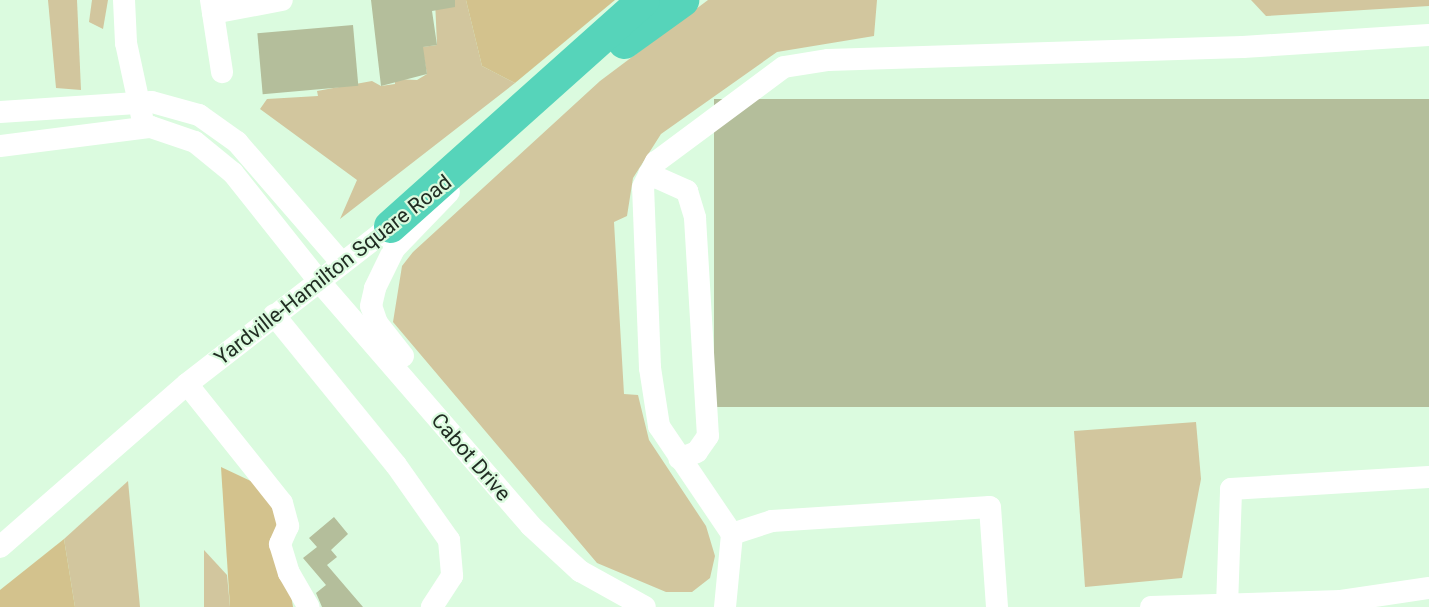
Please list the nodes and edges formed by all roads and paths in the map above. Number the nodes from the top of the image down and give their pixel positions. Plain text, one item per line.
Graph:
1 (123, 0) edge
2 (282, 0) edge
3 (643, 0) edge
4 (671, 0) edge
5 (682, 0) edge
6 (212, 7) edge
7 (1429, 35) edge
8 (222, 72) dead end
9 (582, 73) junction
10 (137, 103) junction
11 (0, 112) edge
12 (145, 127) junction
13 (500, 141) junction
14 (0, 146) edge
15 (649, 174) junction
16 (390, 226) junction
17 (340, 261) junction
18 (318, 280) junction
19 (274, 315) junction
20 (187, 384) junction
21 (679, 459) junction
22 (1429, 477) edge
23 (531, 526) junction
24 (732, 534) junction
25 (0, 547) edge
26 (1429, 588) edge
27 (1227, 606) edge
28 (309, 607) edge
29 (432, 607) edge
30 (645, 607) edge
31 (725, 607) edge
32 (997, 607) edge
33 (1151, 607) edge

1 - 10 street
2 - 6 street
3 - 16 highway
4 - 9 street, Yardville-Hamilton Square Road
5 - 9 highway
6 - 8 street
7 - 15 street
9 - 13 street, Yardville-Hamilton Square Road
10 - 11 street
10 - 12 street
10 - 17 street
12 - 14 street
12 - 18 street, Cabot Drive
13 - 16 street, Yardville-Hamilton Square Road
13 - 23 street
15 - 21 street
15 - 21 street
16 - 17 street, Yardville-Hamilton Square Road
17 - 18 street, Yardville-Hamilton Square Road
18 - 19 street, Yardville-Hamilton Square Road
18 - 23 street, Cabot Drive
19 - 20 street, Yardville-Hamilton Square Road
19 - 29 street
20 - 25 street, Yardville-Hamilton Square Road
20 - 28 street
21 - 24 street
22 - 27 street
23 - 30 street, Cabot Drive
24 - 31 street
24 - 32 street
26 - 27 street
27 - 33 street

